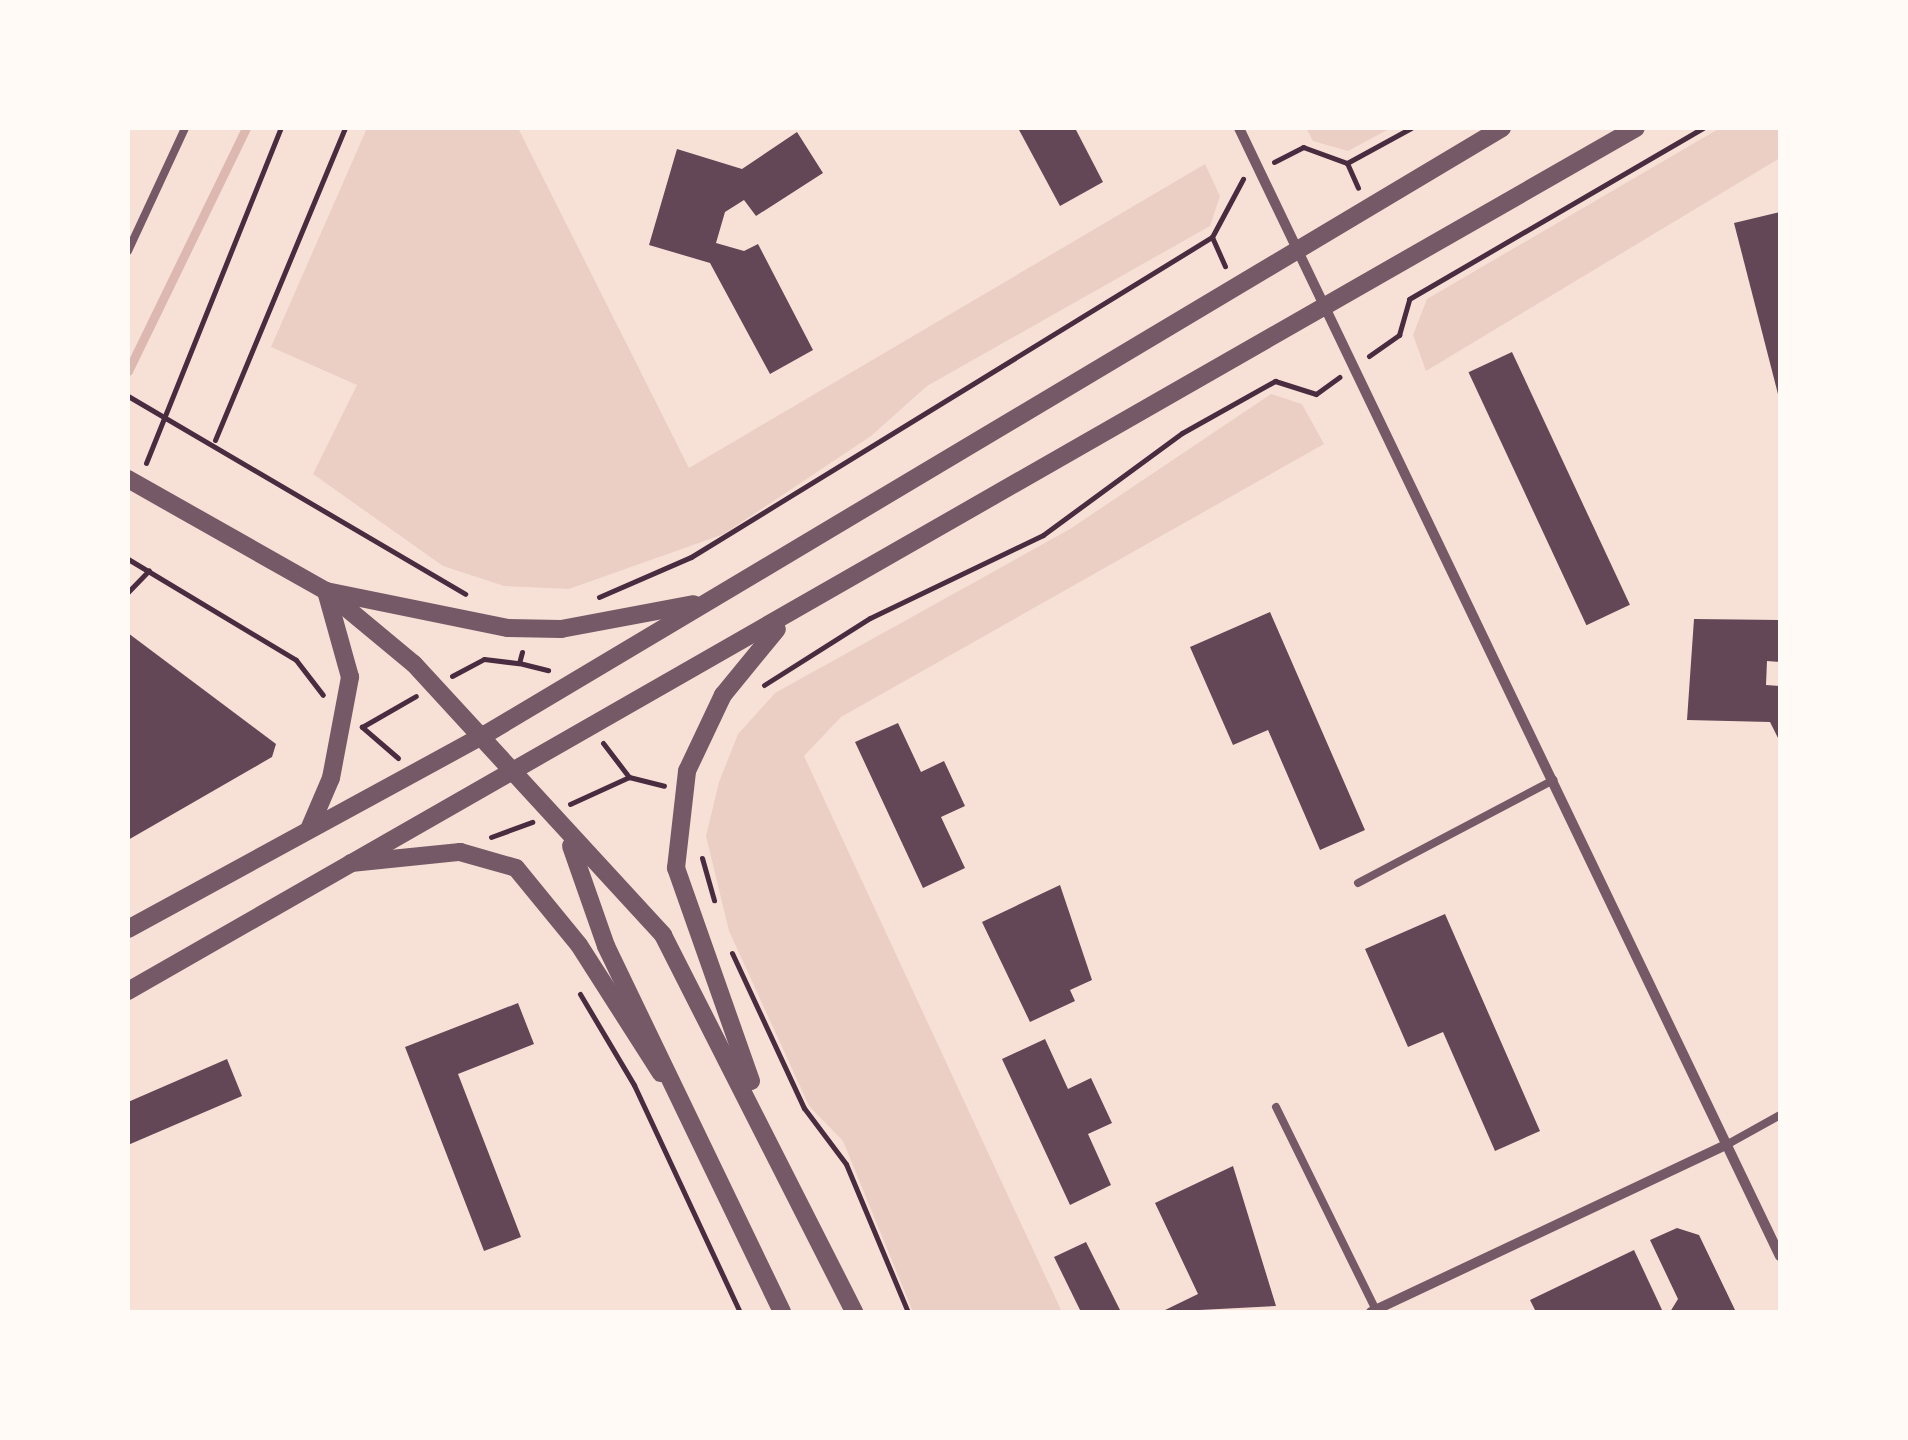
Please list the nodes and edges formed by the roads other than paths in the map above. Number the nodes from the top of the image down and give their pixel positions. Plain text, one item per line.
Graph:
1 (184, 128) edge
2 (1240, 128) edge
3 (1502, 128) edge
4 (1636, 128) edge
5 (1292, 249) junction
6 (128, 252) edge
7 (1324, 310) junction
8 (135, 475) edge
9 (326, 591) junction
10 (707, 602) junction
11 (784, 620) junction
12 (486, 734) junction
13 (516, 773) junction
14 (1555, 779) junction
15 (310, 827) junction
16 (569, 841) junction
17 (336, 864) junction
18 (1358, 883) dead end
19 (128, 928) edge
20 (128, 990) edge
21 (1276, 1107) dead end
22 (1780, 1116) edge
23 (696, 1123) junction
24 (1728, 1144) junction
25 (776, 1148) junction
26 (1780, 1256) edge
27 (1374, 1311) edge
28 (782, 1312) edge
29 (854, 1312) edge

1 - 6 lane
2 - 5 street
3 - 5 street
4 - 7 street
5 - 7 street
5 - 10 street
7 - 11 street
7 - 14 street
8 - 9 street
9 - 10 street
9 - 12 street
9 - 15 street
10 - 12 street
11 - 13 street
11 - 25 street
12 - 13 street
12 - 15 street
13 - 16 street
13 - 17 street
14 - 18 lane
14 - 24 street
15 - 19 street
16 - 23 street
16 - 25 street
17 - 20 street
17 - 23 street
21 - 27 lane
22 - 24 lane
23 - 28 street
24 - 26 street
24 - 27 street
25 - 29 street

